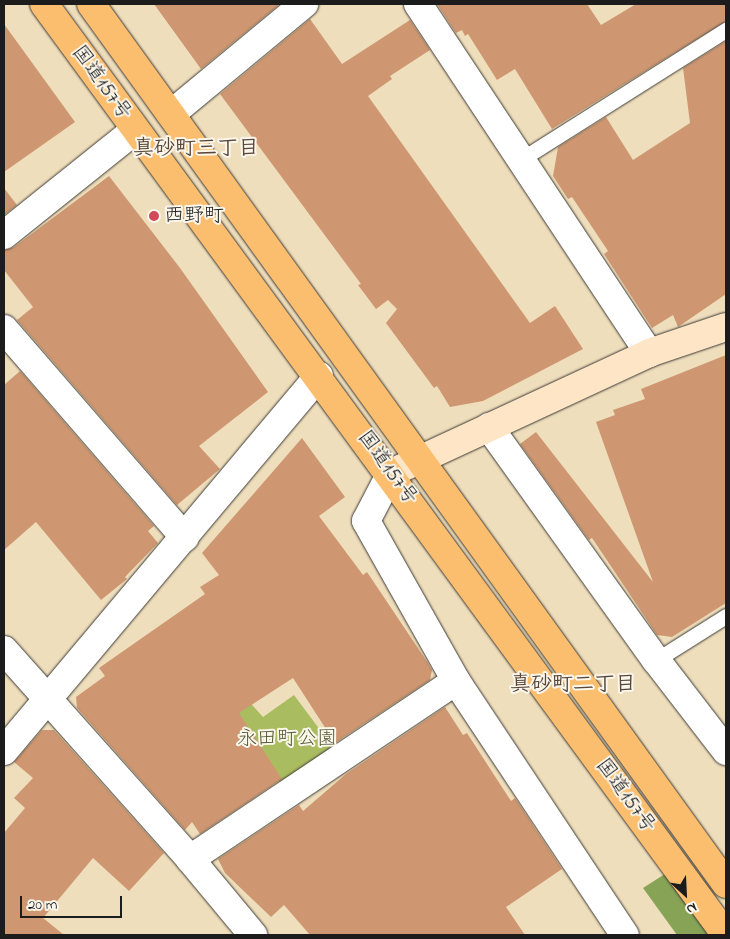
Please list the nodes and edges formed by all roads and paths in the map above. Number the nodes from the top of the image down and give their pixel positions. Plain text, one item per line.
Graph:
1 (44, 4) edge
2 (90, 4) edge
3 (304, 4) edge
4 (418, 4) edge
5 (726, 30) edge
6 (171, 114) junction
7 (135, 130) junction
8 (520, 160) junction
9 (4, 235) edge
10 (726, 327) edge
11 (4, 329) edge
12 (649, 353) junction
13 (319, 376) junction
14 (490, 427) junction
15 (420, 459) junction
16 (391, 473) junction
17 (185, 538) junction
18 (726, 616) edge
19 (4, 650) edge
20 (656, 660) junction
21 (456, 681) junction
22 (47, 700) junction
23 (4, 751) edge
24 (726, 751) edge
25 (190, 859) junction
26 (726, 884) edge
27 (253, 935) edge
28 (626, 935) edge
29 (726, 935) edge

1 - 7 highway, 国道157号
2 - 6 highway, 国道157号
3 - 6 street
4 - 8 street
5 - 8 lane
6 - 15 highway, 国道157号
7 - 9 street
7 - 13 highway, 国道157号
8 - 12 street
10 - 12 street
11 - 17 street
12 - 14 street
13 - 16 highway, 国道157号
13 - 17 street
14 - 15 street
14 - 20 street
15 - 16 street
15 - 26 highway, 国道157号
16 - 21 street
16 - 29 highway, 国道157号
17 - 22 street
18 - 20 lane
19 - 22 street
20 - 24 street
21 - 25 street
21 - 28 street
22 - 23 street
22 - 25 street
25 - 27 street

